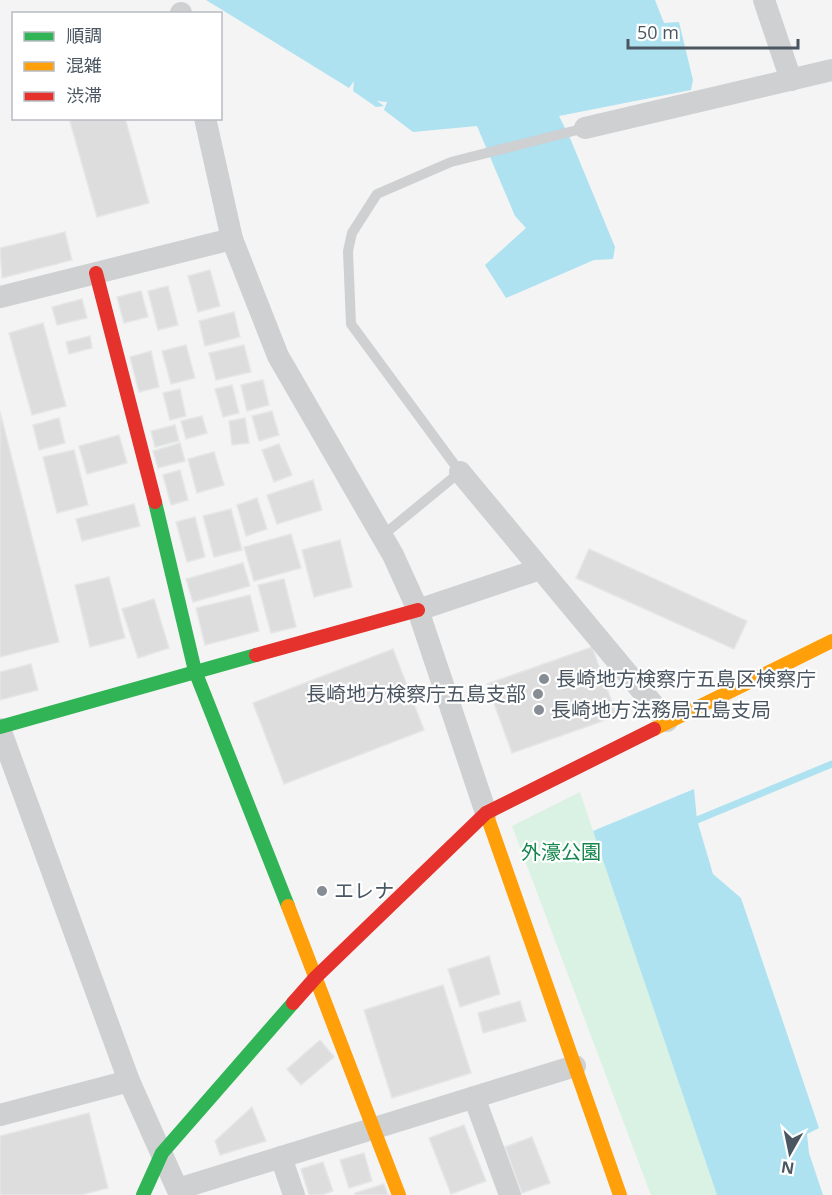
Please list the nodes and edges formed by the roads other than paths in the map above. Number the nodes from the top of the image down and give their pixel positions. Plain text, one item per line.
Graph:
1 (764, 0) edge
2 (832, 70) edge
3 (791, 80) junction
4 (205, 120) edge
5 (585, 128) joint
6 (232, 239) junction
7 (96, 273) junction
8 (0, 297) edge
9 (460, 472) junction
10 (382, 536) junction
11 (540, 570) junction
12 (418, 610) junction
13 (832, 641) edge
14 (195, 671) junction
15 (667, 721) junction
16 (0, 728) edge
17 (486, 813) junction
18 (316, 977) junction
19 (575, 1066) junction
20 (129, 1081) junction
21 (474, 1097) junction
22 (0, 1115) edge
23 (374, 1128) junction
24 (162, 1153) junction
25 (281, 1157) junction
26 (179, 1192) edge
27 (143, 1195) edge
28 (294, 1195) edge
29 (399, 1195) edge
30 (510, 1195) edge
31 (620, 1195) edge

1 - 3 street
2 - 3 street
3 - 5 street
4 - 6 street
5 - 9 lane
6 - 7 street
6 - 10 street
7 - 8 street
7 - 14 street
9 - 10 lane
9 - 11 street
10 - 12 street
11 - 12 street
11 - 15 street
12 - 14 street
12 - 17 street
13 - 15 street
14 - 16 street
14 - 18 street
15 - 17 street
16 - 20 street
17 - 18 street
17 - 19 street
18 - 23 street
18 - 24 street
19 - 21 street
19 - 31 street
20 - 22 street
20 - 24 street
21 - 23 street
21 - 30 street
23 - 25 street
23 - 29 street
24 - 26 street
24 - 27 street
25 - 26 street
25 - 28 street

